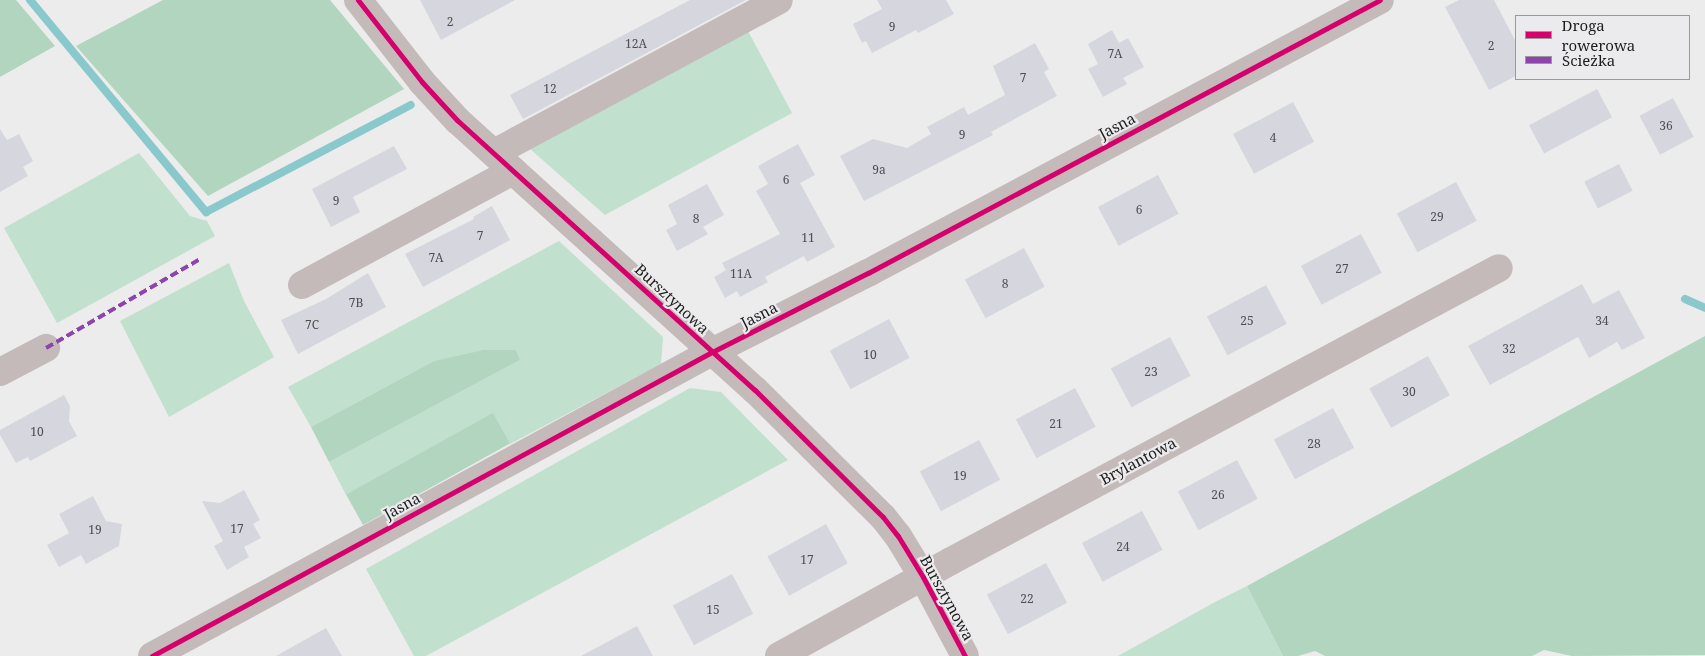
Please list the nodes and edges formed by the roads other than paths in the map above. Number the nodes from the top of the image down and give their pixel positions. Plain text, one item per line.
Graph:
1 (779, 0) edge
2 (1380, 0) edge
3 (363, 2) edge
4 (504, 162) junction
5 (1499, 268) dead end
6 (302, 285) dead end
7 (46, 348) dead end
8 (712, 352) junction
9 (0, 372) edge
10 (923, 577) junction
11 (152, 656) edge
12 (779, 656) edge
13 (965, 656) edge

1 - 4 street
2 - 8 street, Jasna
3 - 4 street, Bursztynowa
4 - 6 street
4 - 8 street, Bursztynowa
5 - 10 street, Brylantowa
7 - 9 street
8 - 10 street, Bursztynowa
8 - 11 street, Jasna
10 - 12 street, Brylantowa
10 - 13 street, Bursztynowa

